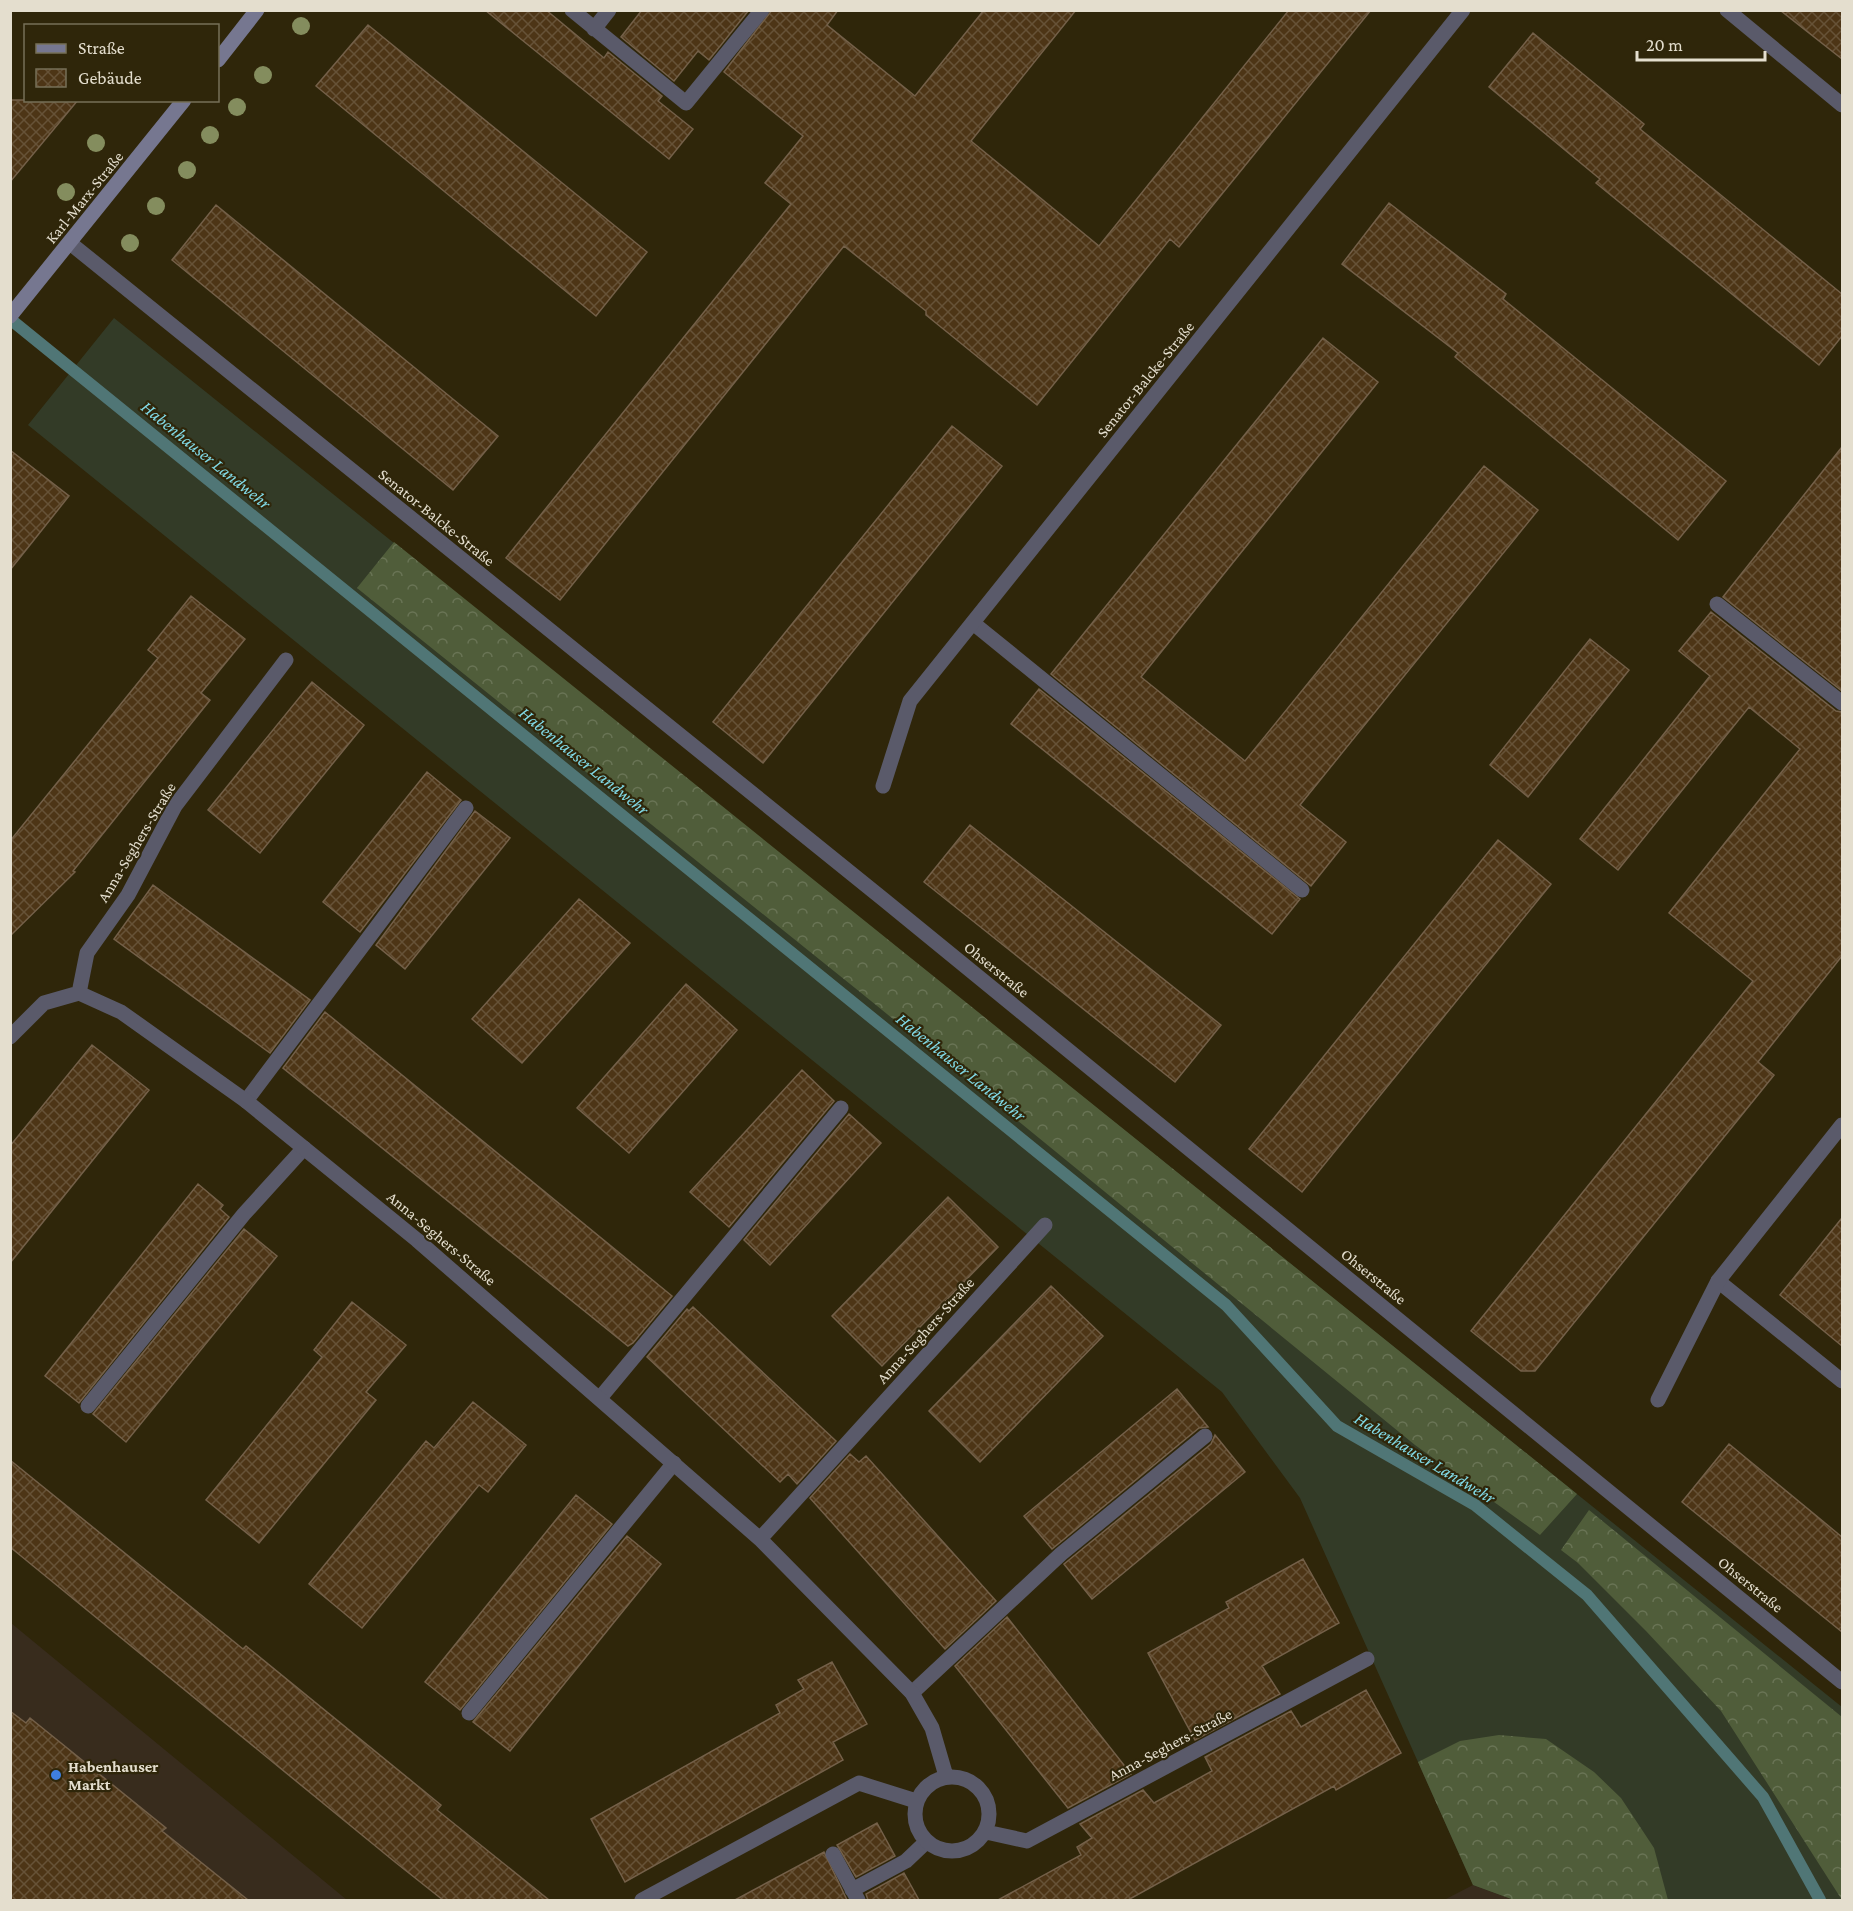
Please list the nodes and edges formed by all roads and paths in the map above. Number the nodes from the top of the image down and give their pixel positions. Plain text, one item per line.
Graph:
1 (257, 10) edge
2 (572, 10) edge
3 (609, 10) edge
4 (762, 10) edge
5 (1463, 10) edge
6 (1727, 10) edge
7 (594, 28) junction
8 (219, 59) edge
9 (182, 102) edge
10 (1842, 105) edge
11 (70, 243) junction
12 (10, 316) edge
13 (1718, 604) dead end
14 (973, 622) junction
15 (286, 660) dead end
16 (1842, 704) edge
17 (883, 786) dead end
18 (466, 808) dead end
19 (1302, 890) dead end
20 (883, 899) joint
21 (79, 993) junction
22 (10, 1037) edge
23 (246, 1101) junction
24 (841, 1108) dead end
25 (1842, 1125) edge
26 (304, 1148) junction
27 (1044, 1225) dead end
28 (1718, 1281) junction
29 (1842, 1381) edge
30 (600, 1398) junction
31 (1658, 1400) dead end
32 (88, 1406) dead end
33 (1205, 1436) dead end
34 (674, 1463) junction
35 (760, 1539) junction
36 (1367, 1659) dead end
37 (1842, 1682) edge
38 (912, 1693) junction
39 (469, 1713) dead end
40 (946, 1776) junction
41 (916, 1801) junction
42 (986, 1832) junction
43 (926, 1842) junction
44 (833, 1854) dead end
45 (855, 1895) edge
46 (642, 1900) edge

1 - 8 street
2 - 7 street
3 - 7 street
4 - 7 street
5 - 14 street, Senator-Balcke-Straße
6 - 10 street
9 - 11 street, Karl-Marx-Straße
11 - 12 street, Karl-Marx-Straße
11 - 20 street, Senator-Balcke-Straße
13 - 16 street
14 - 17 street, Senator-Balcke-Straße
14 - 19 street
15 - 21 street, Anna-Seghers-Straße
18 - 23 street
20 - 37 street, Ohserstraße
21 - 22 street
21 - 23 street, Anna-Seghers-Straße
23 - 26 street, Anna-Seghers-Straße
24 - 30 street
25 - 28 street
26 - 30 street, Anna-Seghers-Straße
26 - 32 street
27 - 35 street, Anna-Seghers-Straße
28 - 29 street
28 - 31 street
30 - 34 street, Anna-Seghers-Straße
33 - 38 street
34 - 35 street, Anna-Seghers-Straße
34 - 39 street
35 - 38 street, Anna-Seghers-Straße
36 - 42 street, Anna-Seghers-Straße
38 - 40 street, Anna-Seghers-Straße
40 - 41 street
40 - 42 street
41 - 43 street
41 - 46 street
42 - 43 street
43 - 45 street
44 - 45 street

